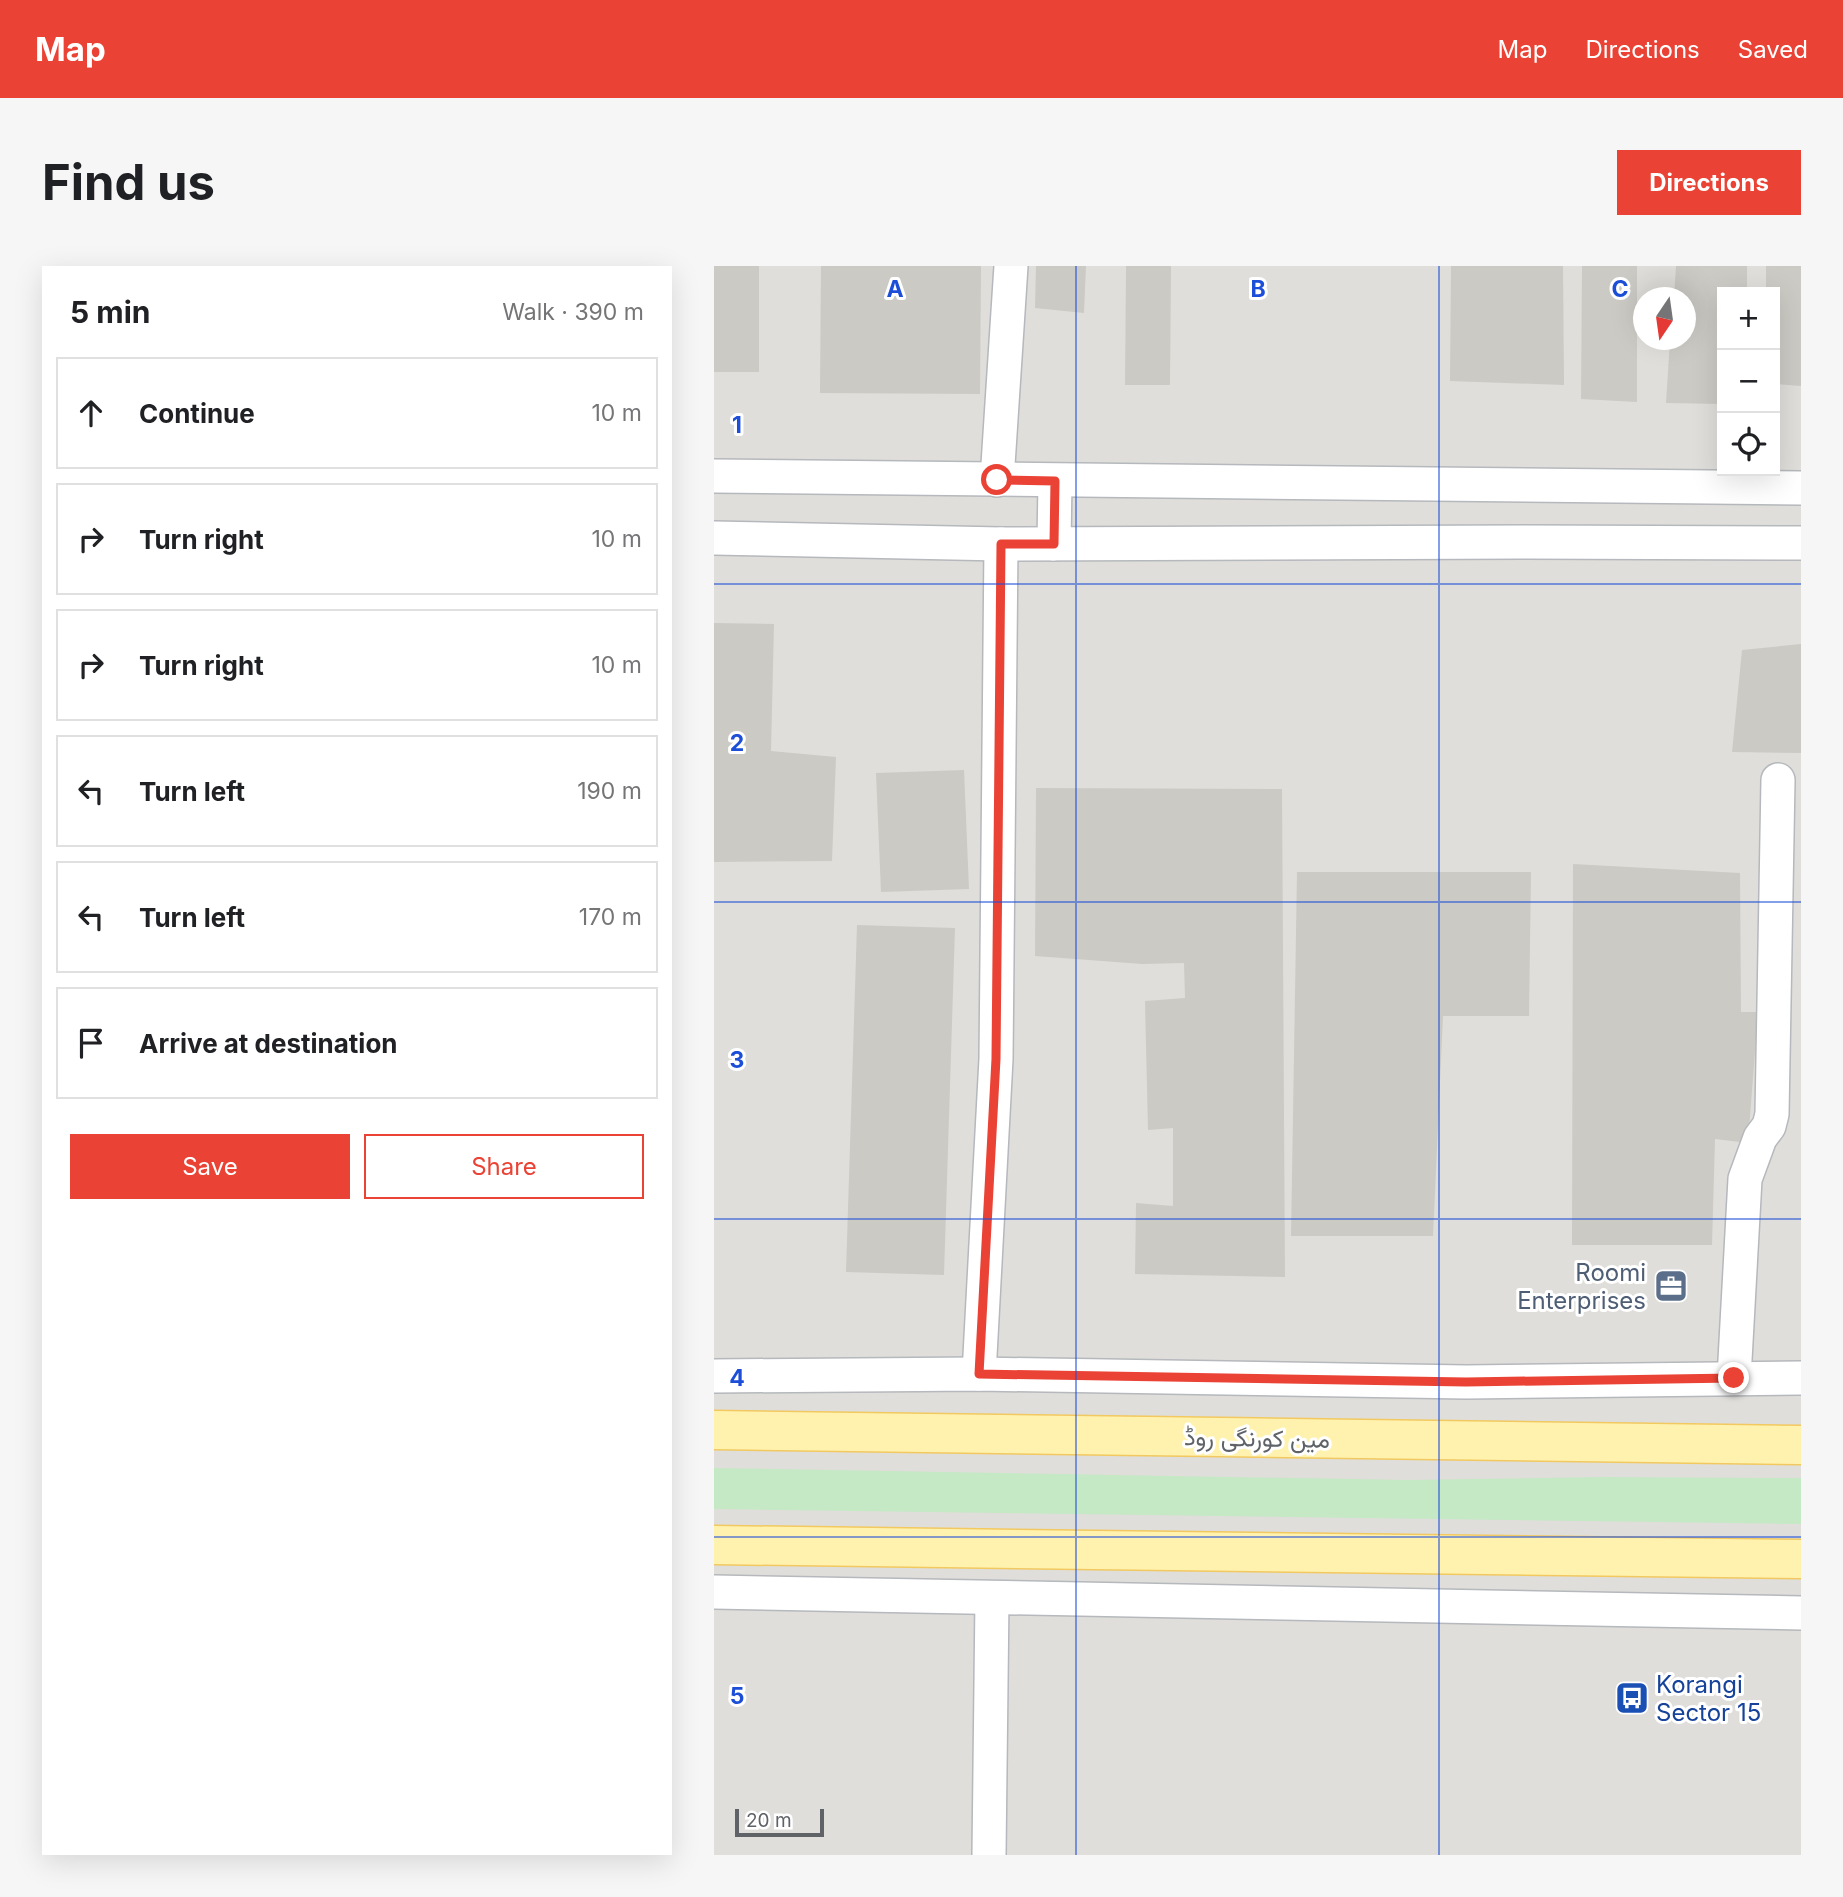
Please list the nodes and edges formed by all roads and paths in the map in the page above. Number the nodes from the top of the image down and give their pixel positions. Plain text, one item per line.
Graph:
1 (1012, 266) edge
2 (714, 476) edge
3 (997, 480) junction
4 (1055, 481) junction
5 (1801, 488) edge
6 (714, 538) edge
7 (1801, 543) edge
8 (1001, 544) junction
9 (1054, 544) junction
10 (1778, 780) dead end
11 (979, 1374) junction
12 (714, 1376) edge
13 (1734, 1378) junction
14 (1801, 1378) edge
15 (714, 1430) edge
16 (1801, 1445) edge
17 (714, 1545) edge
18 (1801, 1559) edge
19 (714, 1592) edge
20 (992, 1598) junction
21 (1801, 1614) edge
22 (989, 1855) edge

1 - 3 street
2 - 3 street
3 - 4 street
4 - 5 street
4 - 9 street
6 - 8 street
7 - 9 street
8 - 9 street
8 - 11 street
10 - 13 street
11 - 12 street
11 - 13 street
13 - 14 street
15 - 16 main road, مین کورنگی روڈ
17 - 18 main road
19 - 20 street
20 - 21 street
20 - 22 street

